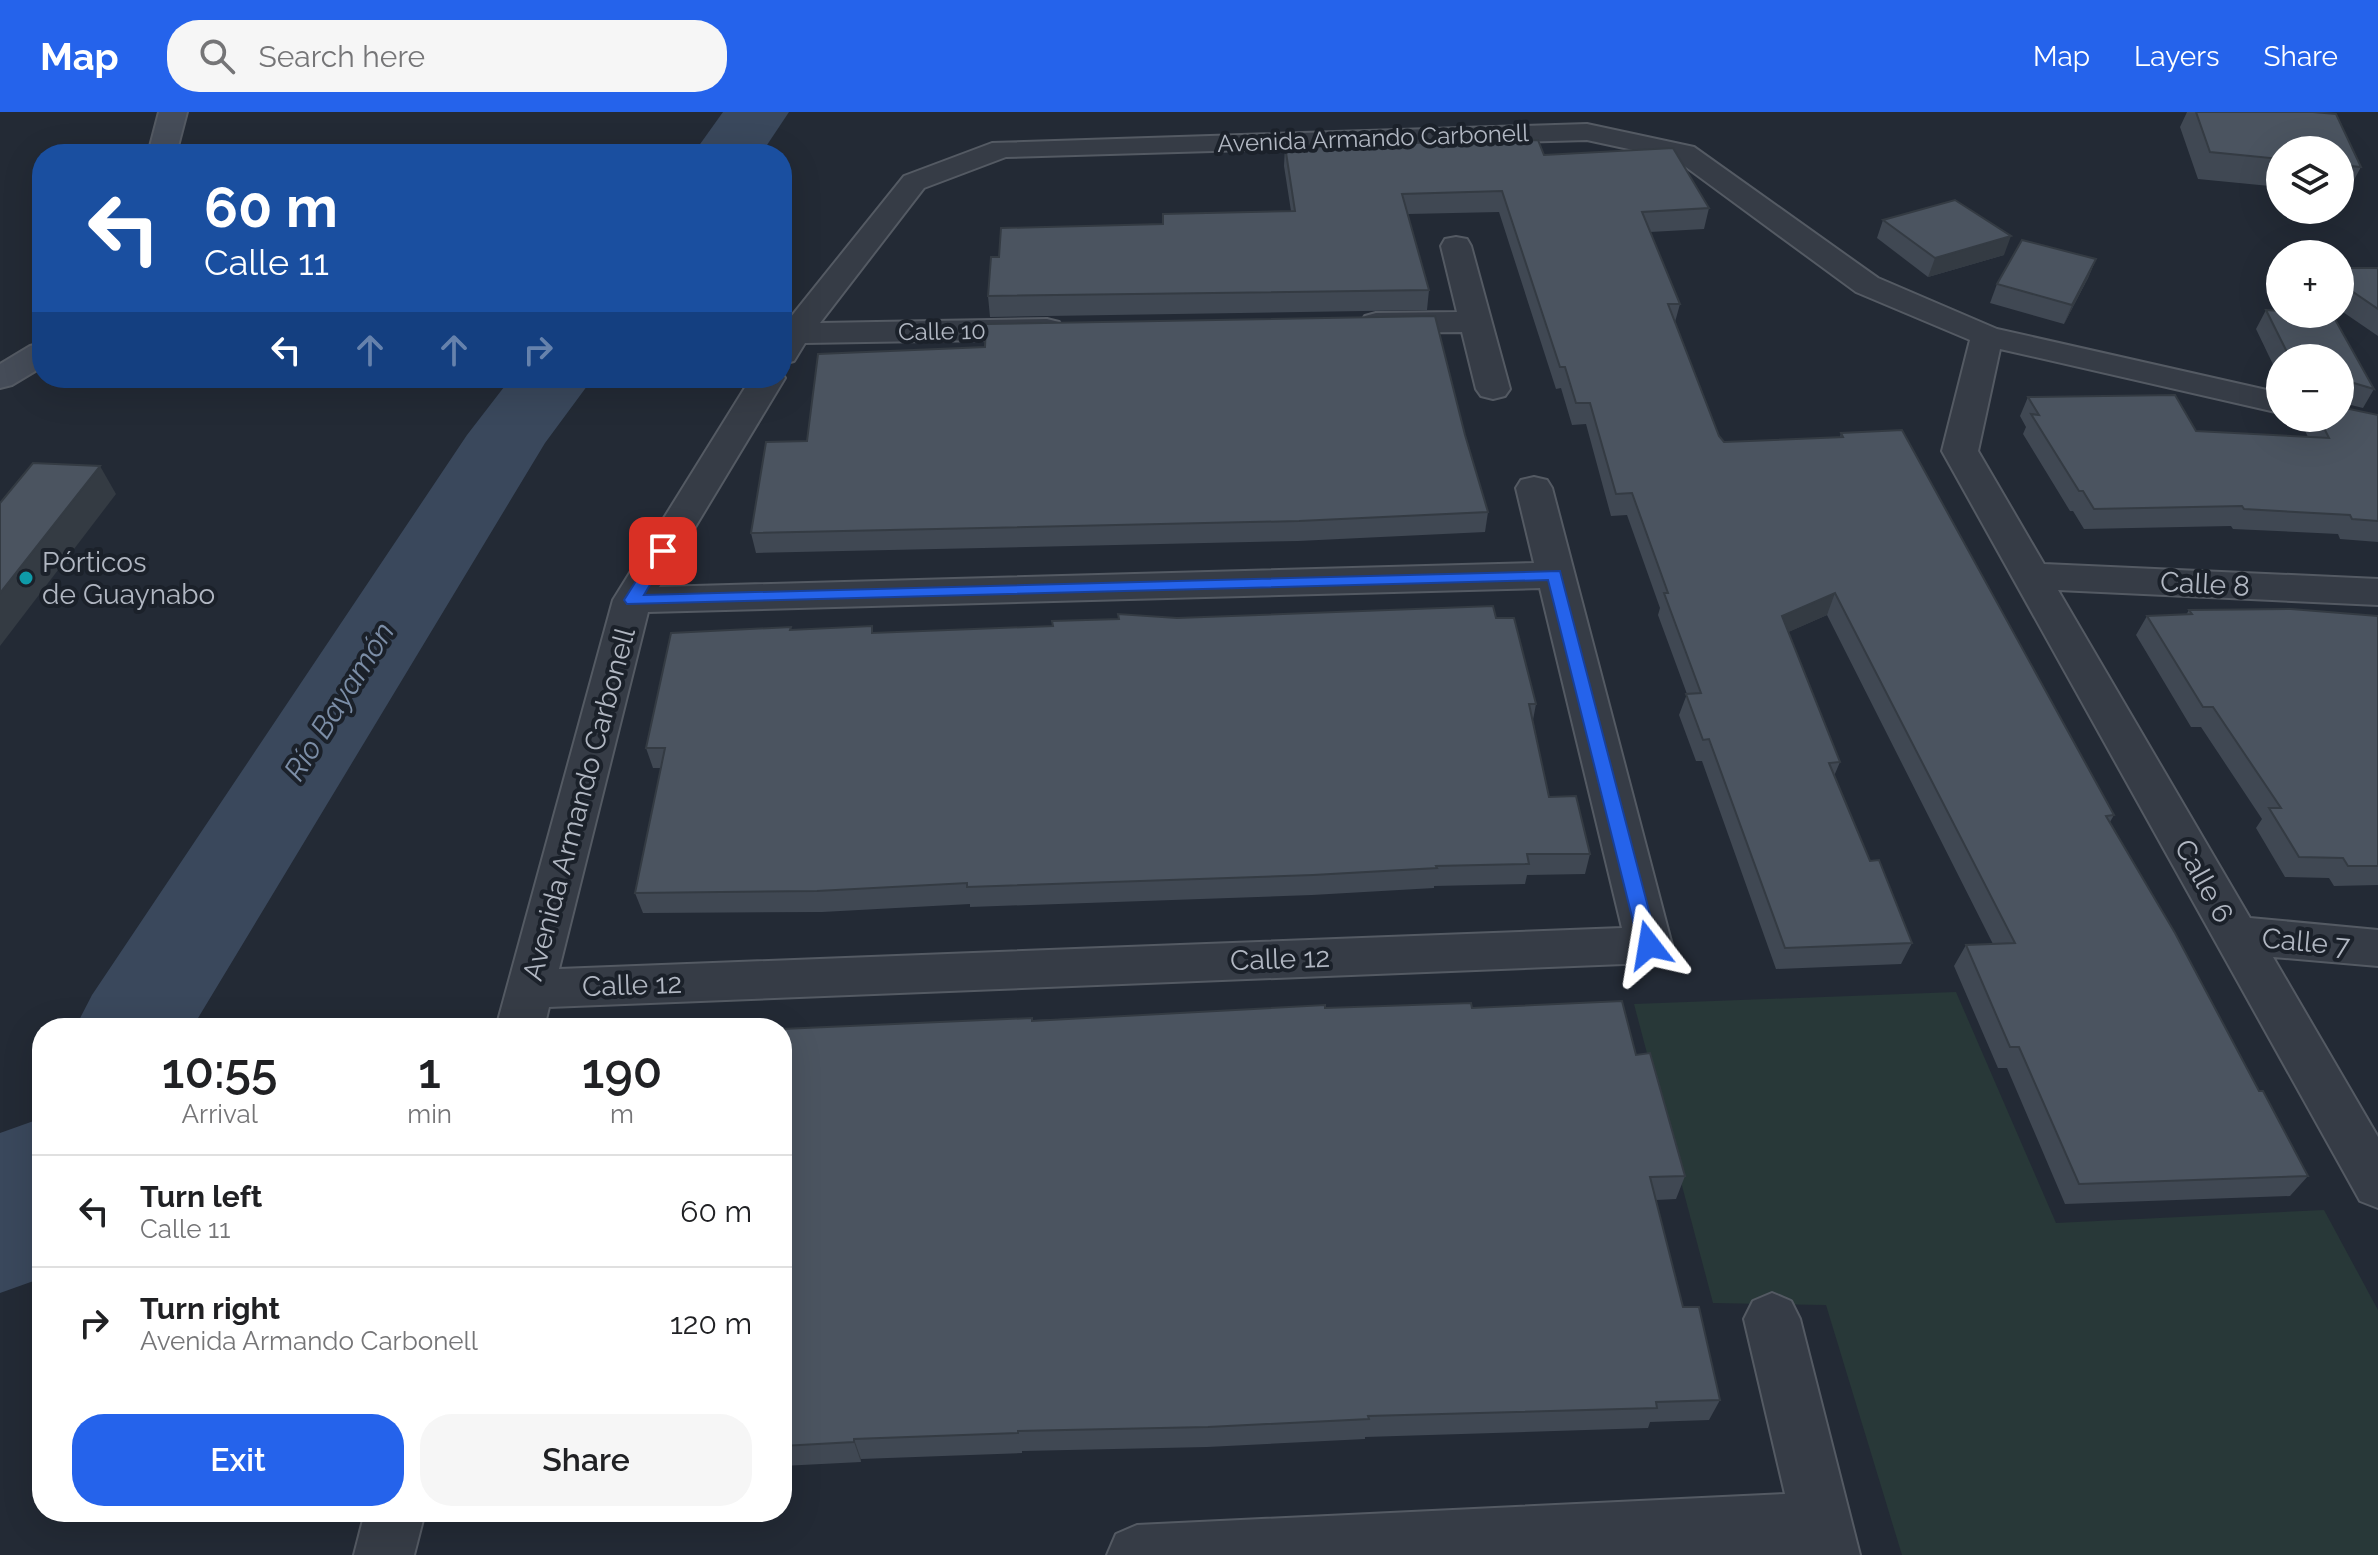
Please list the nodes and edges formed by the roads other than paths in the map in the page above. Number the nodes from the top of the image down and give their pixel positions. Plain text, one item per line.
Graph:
1 (173, 112) edge
2 (165, 144) edge
3 (1456, 246) dead end
4 (1474, 322) junction
5 (1347, 324) edge
6 (1079, 328) edge
7 (1987, 336) junction
8 (792, 339) edge
9 (792, 344) edge
10 (32, 359) edge
11 (0, 378) edge
12 (762, 388) edge
13 (1493, 389) dead end
14 (2266, 400) edge
15 (1534, 488) dead end
16 (1555, 575) junction
17 (2032, 576) junction
18 (2378, 592) edge
19 (632, 600) junction
20 (2235, 935) junction
21 (2378, 948) edge
22 (525, 1009) edge
23 (2378, 1185) edge
24 (1772, 1319) dead end
25 (392, 1522) edge
26 (1826, 1539) edge
27 (384, 1555) edge
28 (1137, 1555) edge

1 - 2 street
3 - 4 street
4 - 5 street
4 - 13 street
6 - 9 street, Calle 10
7 - 8 street, Avenida Armando Carbonell
7 - 14 street, Avenida Armando Carbonell
7 - 17 street, Calle 6
10 - 11 street
12 - 19 street, Avenida Armando Carbonell
15 - 16 street
16 - 19 street
16 - 22 street, Calle 12
17 - 18 street, Calle 8
17 - 20 street, Calle 6
19 - 22 street, Avenida Armando Carbonell
20 - 21 street, Calle 7
20 - 23 street, Calle 6
24 - 26 street
25 - 27 street
26 - 28 street

